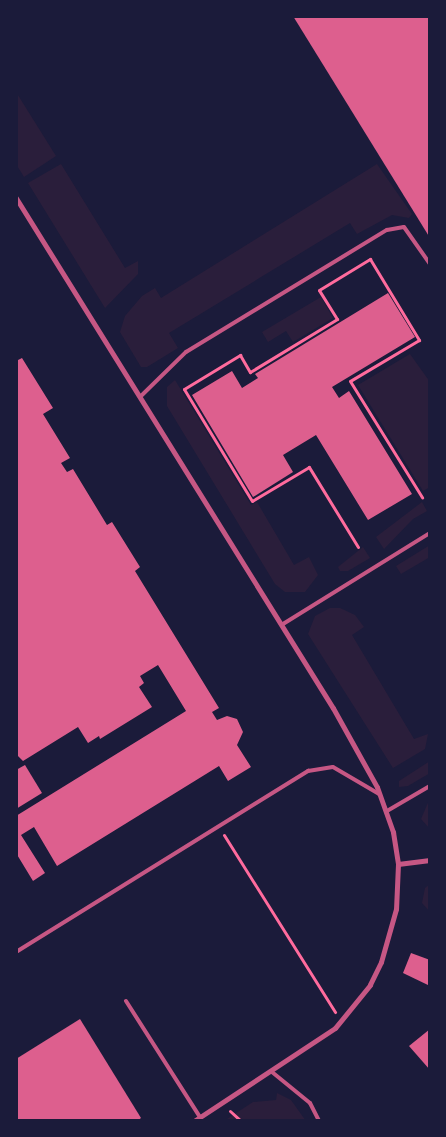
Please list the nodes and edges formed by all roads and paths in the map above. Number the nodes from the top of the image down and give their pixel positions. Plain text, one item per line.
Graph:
1 (16, 198) edge
2 (430, 264) edge
3 (141, 396) junction
4 (422, 497) dead end
5 (430, 533) edge
6 (358, 547) dead end
7 (283, 624) junction
8 (430, 786) edge
9 (381, 795) junction
10 (387, 812) junction
11 (219, 826) junction
12 (430, 860) edge
13 (398, 864) junction
14 (16, 952) edge
15 (126, 1001) dead end
16 (341, 1022) junction
17 (272, 1072) junction
18 (223, 1103) junction
19 (200, 1117) junction
20 (194, 1121) edge
21 (241, 1121) edge
22 (319, 1121) edge

1 - 3 street
2 - 3 lane
3 - 7 street
4 - 6 path
5 - 7 lane
7 - 9 street
8 - 10 lane
9 - 10 street
9 - 11 lane
10 - 13 street
11 - 14 lane
11 - 16 path
12 - 13 street
13 - 16 street
15 - 19 lane
16 - 17 street
17 - 18 street
17 - 22 lane
18 - 19 street
18 - 21 path
19 - 20 street

